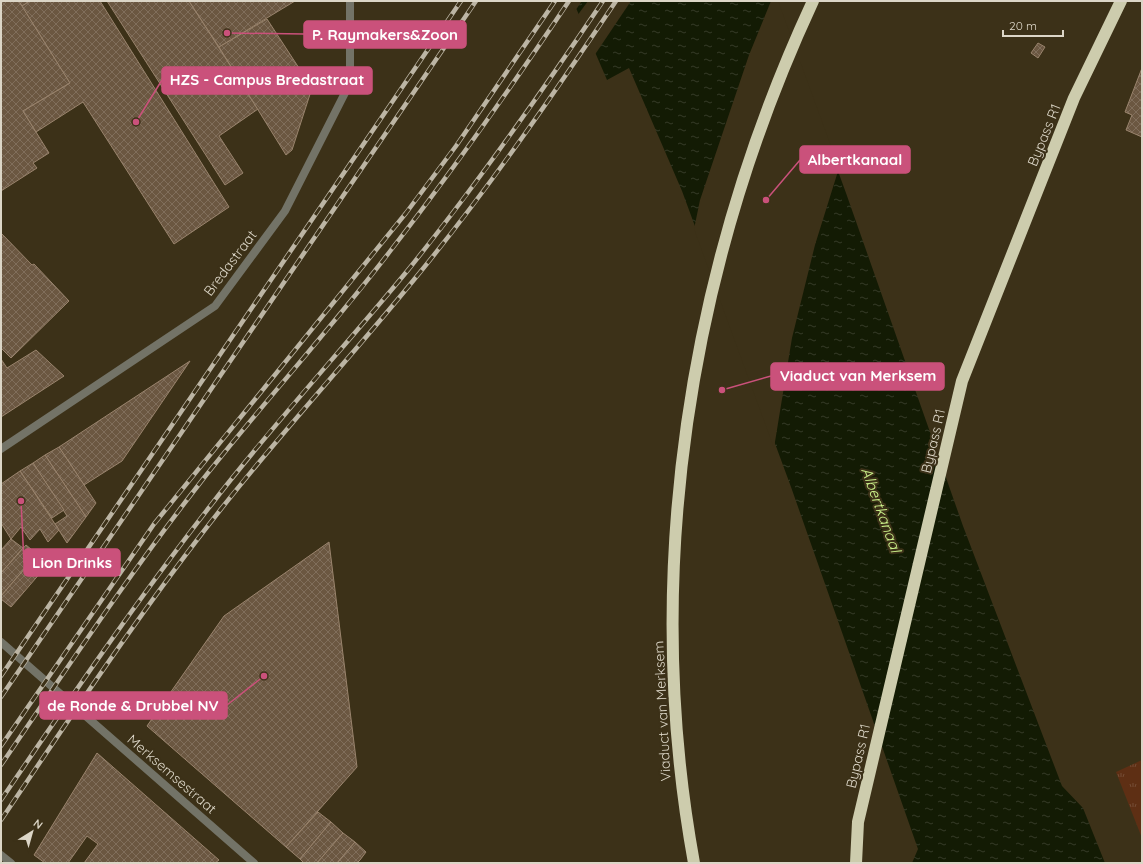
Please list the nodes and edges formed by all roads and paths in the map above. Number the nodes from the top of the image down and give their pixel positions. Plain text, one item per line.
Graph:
1 (350, 1) edge
2 (813, 1) edge
3 (1121, 1) edge
4 (1, 449) edge
5 (1, 642) edge
6 (1, 855) edge
7 (11, 863) edge
8 (254, 863) edge
9 (694, 863) edge
10 (856, 863) edge

1 - 4 street, Bredastraat
2 - 9 highway, Viaduct van Merksem
3 - 10 highway, Bypass R1
5 - 8 street, Merksemsestraat
6 - 7 street

